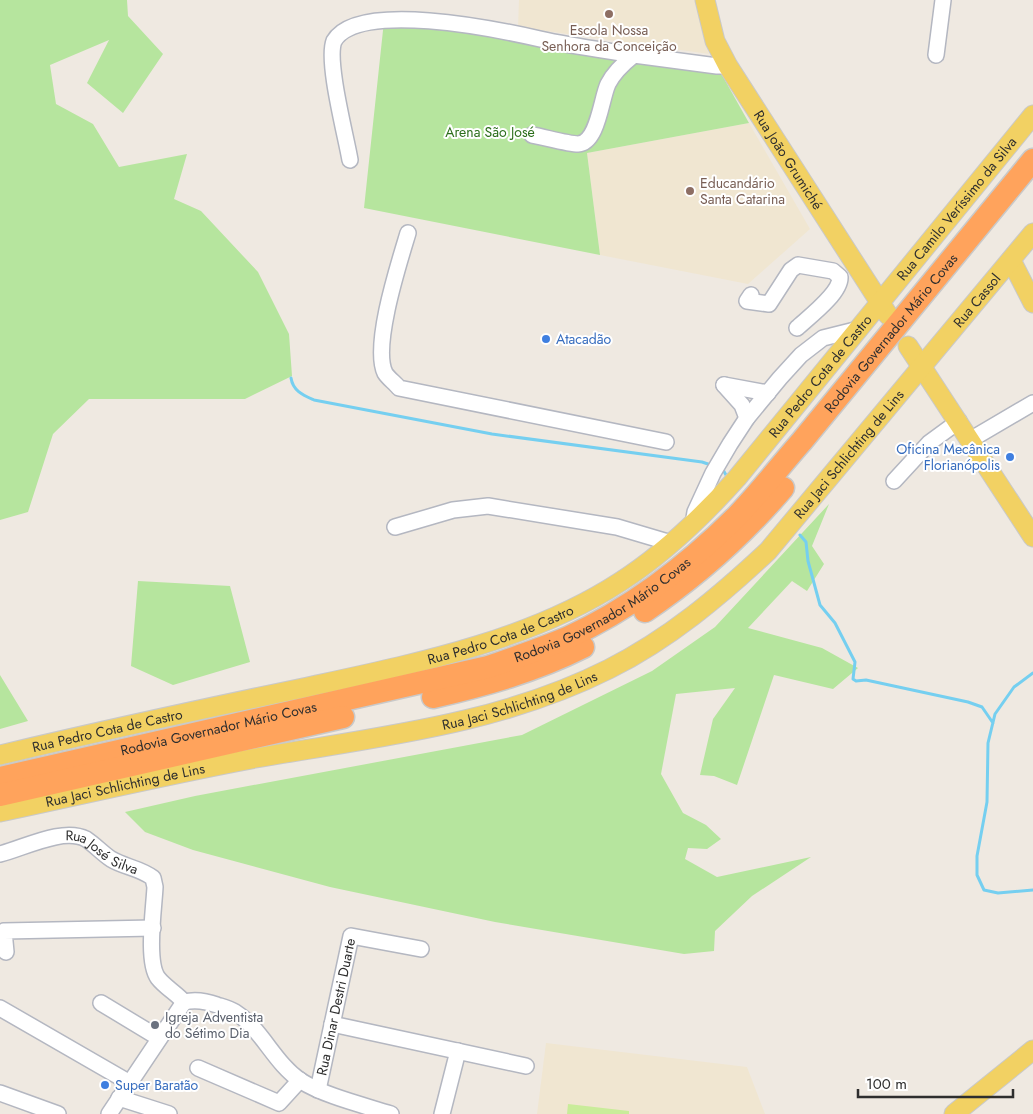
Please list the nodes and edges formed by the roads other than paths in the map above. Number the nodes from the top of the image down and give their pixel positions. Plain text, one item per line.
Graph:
1 (705, 0) edge
2 (943, 0) edge
3 (634, 55) junction
4 (936, 55) dead end
5 (728, 66) junction
6 (1033, 115) edge
7 (532, 135) dead end
8 (350, 160) dead end
9 (1033, 160) edge
10 (1033, 184) edge
11 (408, 233) dead end
12 (1033, 233) edge
13 (1011, 260) junction
14 (751, 295) dead end
15 (1033, 303) edge
16 (886, 306) junction
17 (797, 328) dead end
18 (859, 329) junction
19 (908, 346) dead end
20 (928, 360) junction
21 (768, 393) junction
22 (1033, 403) edge
23 (747, 418) junction
24 (959, 422) junction
25 (970, 440) junction
26 (666, 442) dead end
27 (894, 481) dead end
28 (693, 524) junction
29 (395, 528) dead end
30 (1032, 535) edge
31 (671, 544) junction
32 (0, 756) edge
33 (0, 778) edge
34 (0, 795) edge
35 (0, 812) edge
36 (0, 854) edge
37 (153, 928) junction
38 (421, 949) dead end
39 (6, 952) dead end
40 (101, 1002) dead end
41 (184, 1002) junction
42 (0, 1008) edge
43 (332, 1024) junction
44 (159, 1038) junction
45 (1033, 1050) edge
46 (458, 1051) junction
47 (526, 1066) dead end
48 (198, 1068) dead end
49 (300, 1080) junction
50 (130, 1082) junction
51 (318, 1090) junction
52 (0, 1093) edge
53 (127, 1105) edge
54 (58, 1114) edge
55 (109, 1114) edge
56 (169, 1114) edge
57 (391, 1114) edge
58 (442, 1114) edge
59 (954, 1114) edge

1 - 5 main road, Rua João Grumiché
2 - 4 street
3 - 5 street
3 - 7 street
3 - 8 street
5 - 16 main road, Rua João Grumiché
6 - 16 main road, Rua Camilo Veríssimo da Silva
9 - 33 highway, Rodovia Governador Mário Covas
10 - 34 highway, Rodovia Governador Mário Covas
11 - 26 street
12 - 13 main road, Rua Cassol
13 - 15 main road
13 - 20 main road, Rua Cassol
14 - 17 street
16 - 18 main road, Rua Pedro Cota de Castro
18 - 21 street
18 - 28 main road, Rua Pedro Cota de Castro
19 - 20 main road
20 - 24 main road
20 - 35 main road, Rua Jaci Schlichting de Lins
21 - 23 street
21 - 23 street
22 - 25 street
23 - 28 street
24 - 25 main road
24 - 27 street
25 - 30 main road
28 - 31 main road, Rua Pedro Cota de Castro
29 - 31 street
31 - 32 main road, Rua Pedro Cota de Castro
36 - 37 street, Rua José Silva
37 - 39 street
37 - 41 street
38 - 43 street, Rua Dinar Destri Duarte
40 - 44 street
41 - 44 street
41 - 49 street
42 - 50 street
43 - 46 street
43 - 51 street, Rua Dinar Destri Duarte
44 - 50 street
45 - 59 main road
46 - 47 street
46 - 58 street
48 - 49 street
49 - 51 street
50 - 53 street
51 - 57 street
52 - 54 street
53 - 55 street
53 - 56 street

